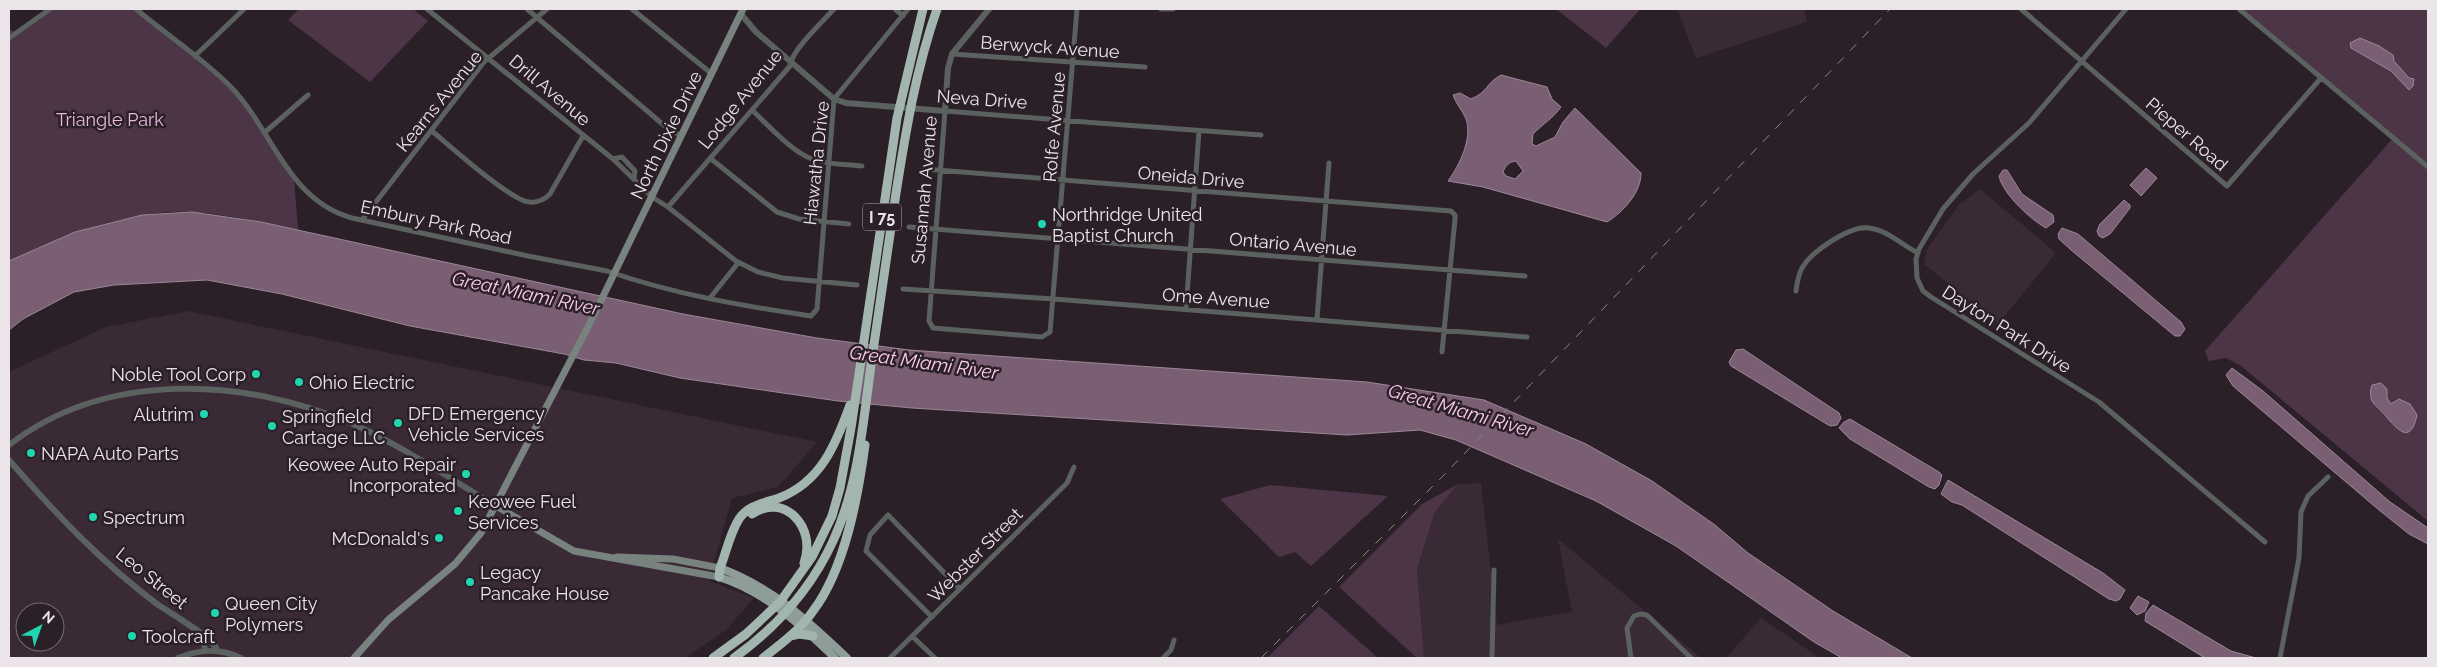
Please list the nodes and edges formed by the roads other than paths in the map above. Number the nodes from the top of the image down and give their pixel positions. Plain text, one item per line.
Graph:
1 (50, 9) edge
2 (136, 9) edge
3 (244, 9) edge
4 (427, 9) edge
5 (527, 9) edge
6 (548, 9) edge
7 (632, 9) edge
8 (834, 9) edge
9 (895, 9) edge
10 (908, 9) edge
11 (924, 9) edge
12 (937, 9) edge
13 (989, 9) edge
14 (1077, 9) edge
15 (1161, 9) edge
16 (1173, 9) edge
17 (2021, 9) edge
18 (2126, 9) edge
19 (2239, 9) edge
20 (740, 10) edge
21 (903, 16) junction
22 (538, 18) junction
23 (9, 38) edge
24 (952, 54) junction
25 (195, 56) junction
26 (490, 58) junction
27 (790, 61) junction
28 (2082, 61) junction
29 (1073, 63) junction
30 (1145, 67) dead end
31 (712, 74) junction
32 (2320, 78) junction
33 (308, 95) dead end
34 (834, 99) junction
35 (752, 110) junction
36 (945, 111) junction
37 (1068, 121) junction
38 (432, 131) junction
39 (1199, 131) junction
40 (264, 133) junction
41 (1261, 135) dead end
42 (583, 136) junction
43 (682, 136) junction
44 (710, 158) junction
45 (613, 159) junction
46 (828, 162) junction
47 (1329, 163) dead end
48 (862, 166) dead end
49 (2428, 167) edge
50 (924, 169) dead end
51 (940, 170) junction
52 (634, 178) junction
53 (1064, 181) junction
54 (1195, 191) junction
55 (652, 197) junction
56 (1327, 202) junction
57 (668, 207) junction
58 (362, 220) junction
59 (823, 221) junction
60 (849, 224) dead end
61 (910, 227) dead end
62 (935, 229) junction
63 (1059, 240) junction
64 (1189, 249) junction
65 (1918, 253) junction
66 (1322, 260) junction
67 (738, 263) junction
68 (1449, 270) junction
69 (615, 274) junction
70 (1525, 276) dead end
71 (819, 281) junction
72 (857, 285) dead end
73 (903, 289) dead end
74 (931, 291) junction
75 (1796, 291) dead end
76 (710, 298) junction
77 (1054, 299) junction
78 (1186, 309) junction
79 (814, 315) joint
80 (1317, 319) junction
81 (1444, 330) junction
82 (1046, 336) joint
83 (1527, 337) dead end
84 (1442, 352) dead end
85 (847, 429) junction
86 (864, 430) junction
87 (9, 445) edge
88 (9, 460) edge
89 (1074, 467) dead end
90 (2328, 477) dead end
91 (496, 506) junction
92 (2265, 542) dead end
93 (1494, 570) dead end
94 (721, 572) junction
95 (799, 577) junction
96 (960, 589) junction
97 (932, 617) junction
98 (804, 623) junction
99 (196, 631) junction
100 (790, 636) junction
101 (813, 636) junction
102 (912, 636) junction
103 (1174, 640) dead end
104 (205, 650) junction
105 (217, 650) junction
106 (178, 658) edge
107 (241, 658) edge
108 (354, 658) edge
109 (713, 658) edge
110 (734, 658) edge
111 (763, 658) edge
112 (835, 658) edge
113 (847, 658) edge
114 (890, 658) edge
115 (935, 658) edge
116 (1164, 658) edge
117 (1492, 658) edge
118 (1631, 658) edge
119 (1692, 658) edge
120 (2280, 658) edge

1 - 23 street
2 - 25 street, Embury Park Road
3 - 25 street
4 - 26 street, Drill Avenue
5 - 22 street
6 - 22 street, Kearns Avenue
7 - 31 street
8 - 27 street, Lodge Avenue
9 - 21 street
10 - 21 street, Hiawatha Drive
11 - 85 highway, I 75
12 - 86 highway, I 75
13 - 24 street, Susannah Avenue
14 - 29 street, Rolfe Avenue
15 - 16 street
17 - 28 street, Pieper Road
18 - 28 street, Dayton Park Drive
19 - 32 street
20 - 27 street, Neva Drive
20 - 31 main road, North Dixie Drive
21 - 34 street, Hiawatha Drive
22 - 26 street, Kearns Avenue
22 - 43 street
24 - 29 street, Berwyck Avenue
24 - 36 street, Susannah Avenue
25 - 40 street, Embury Park Road
26 - 38 street, Kearns Avenue
26 - 42 street, Drill Avenue
27 - 34 street, Neva Drive
27 - 35 street, Lodge Avenue
28 - 32 street, Pieper Road
28 - 65 street, Dayton Park Drive
29 - 30 street, Berwyck Avenue
29 - 37 street, Rolfe Avenue
31 - 43 main road, North Dixie Drive
32 - 49 street
33 - 40 street
34 - 36 street, Neva Drive
34 - 46 street, Hiawatha Drive
35 - 44 street, Lodge Avenue
35 - 46 street
36 - 37 street, Neva Drive
36 - 51 street, Susannah Avenue
37 - 39 street, Neva Drive
37 - 53 street, Rolfe Avenue
38 - 42 street
38 - 58 street, Kearns Avenue
39 - 41 street, Neva Drive
39 - 54 street
40 - 58 street, Embury Park Road
42 - 45 street, Drill Avenue
43 - 55 main road, North Dixie Drive
44 - 57 street, Lodge Avenue
44 - 59 street
45 - 52 street, Drill Avenue
45 - 52 street
46 - 48 street
46 - 59 street, Hiawatha Drive
47 - 56 street
50 - 51 street, Oneida Drive
51 - 53 street, Oneida Drive
51 - 62 street, Susannah Avenue
52 - 55 street, Drill Avenue
53 - 54 street, Oneida Drive
53 - 63 street, Rolfe Avenue
54 - 56 street, Oneida Drive
54 - 64 street
55 - 57 street
55 - 69 main road, North Dixie Drive
56 - 66 street
56 - 68 street, Oneida Drive
57 - 67 street
58 - 69 street, Embury Park Road
59 - 60 street
59 - 71 street, Hiawatha Drive
61 - 62 street, Ontario Avenue
62 - 63 street, Ontario Avenue
62 - 74 street, Susannah Avenue
63 - 64 street, Ontario Avenue
63 - 77 street, Rolfe Avenue
64 - 66 street, Ontario Avenue
64 - 78 street
65 - 75 street
65 - 92 street, Dayton Park Drive
66 - 68 street, Ontario Avenue
66 - 80 street
67 - 71 street
67 - 76 street
68 - 70 street, Ontario Avenue
68 - 81 street
69 - 76 street, Embury Park Road
69 - 91 main road, North Dixie Drive
71 - 72 street
71 - 79 street, Hiawatha Drive
73 - 74 street, Ome Avenue
74 - 77 street, Ome Avenue
74 - 82 street, Susannah Avenue
76 - 79 street, Embury Park Road
77 - 78 street, Ome Avenue
77 - 82 street, Rolfe Avenue
78 - 80 street, Ome Avenue
80 - 81 street, Ome Avenue
81 - 83 street, Ome Avenue
81 - 84 street
85 - 94 highway
85 - 95 highway
86 - 98 highway
86 - 110 highway
87 - 91 street
88 - 99 street, Leo Street
89 - 96 street, Webster Street
90 - 120 street
91 - 94 main road
91 - 108 main road, North Dixie Drive
93 - 117 street
94 - 95 highway
94 - 98 main road
95 - 109 highway
96 - 97 street, Webster Street
96 - 97 street
97 - 102 street, Webster Street
98 - 100 highway
98 - 101 main road
98 - 113 main road
99 - 104 street, Leo Street
99 - 105 street, Leo Street
100 - 101 highway
100 - 111 highway
101 - 112 main road
102 - 114 street, Webster Street
102 - 115 street
103 - 116 street
104 - 105 street, Leo Street
104 - 106 street
105 - 107 street, Leo Street
118 - 119 street

